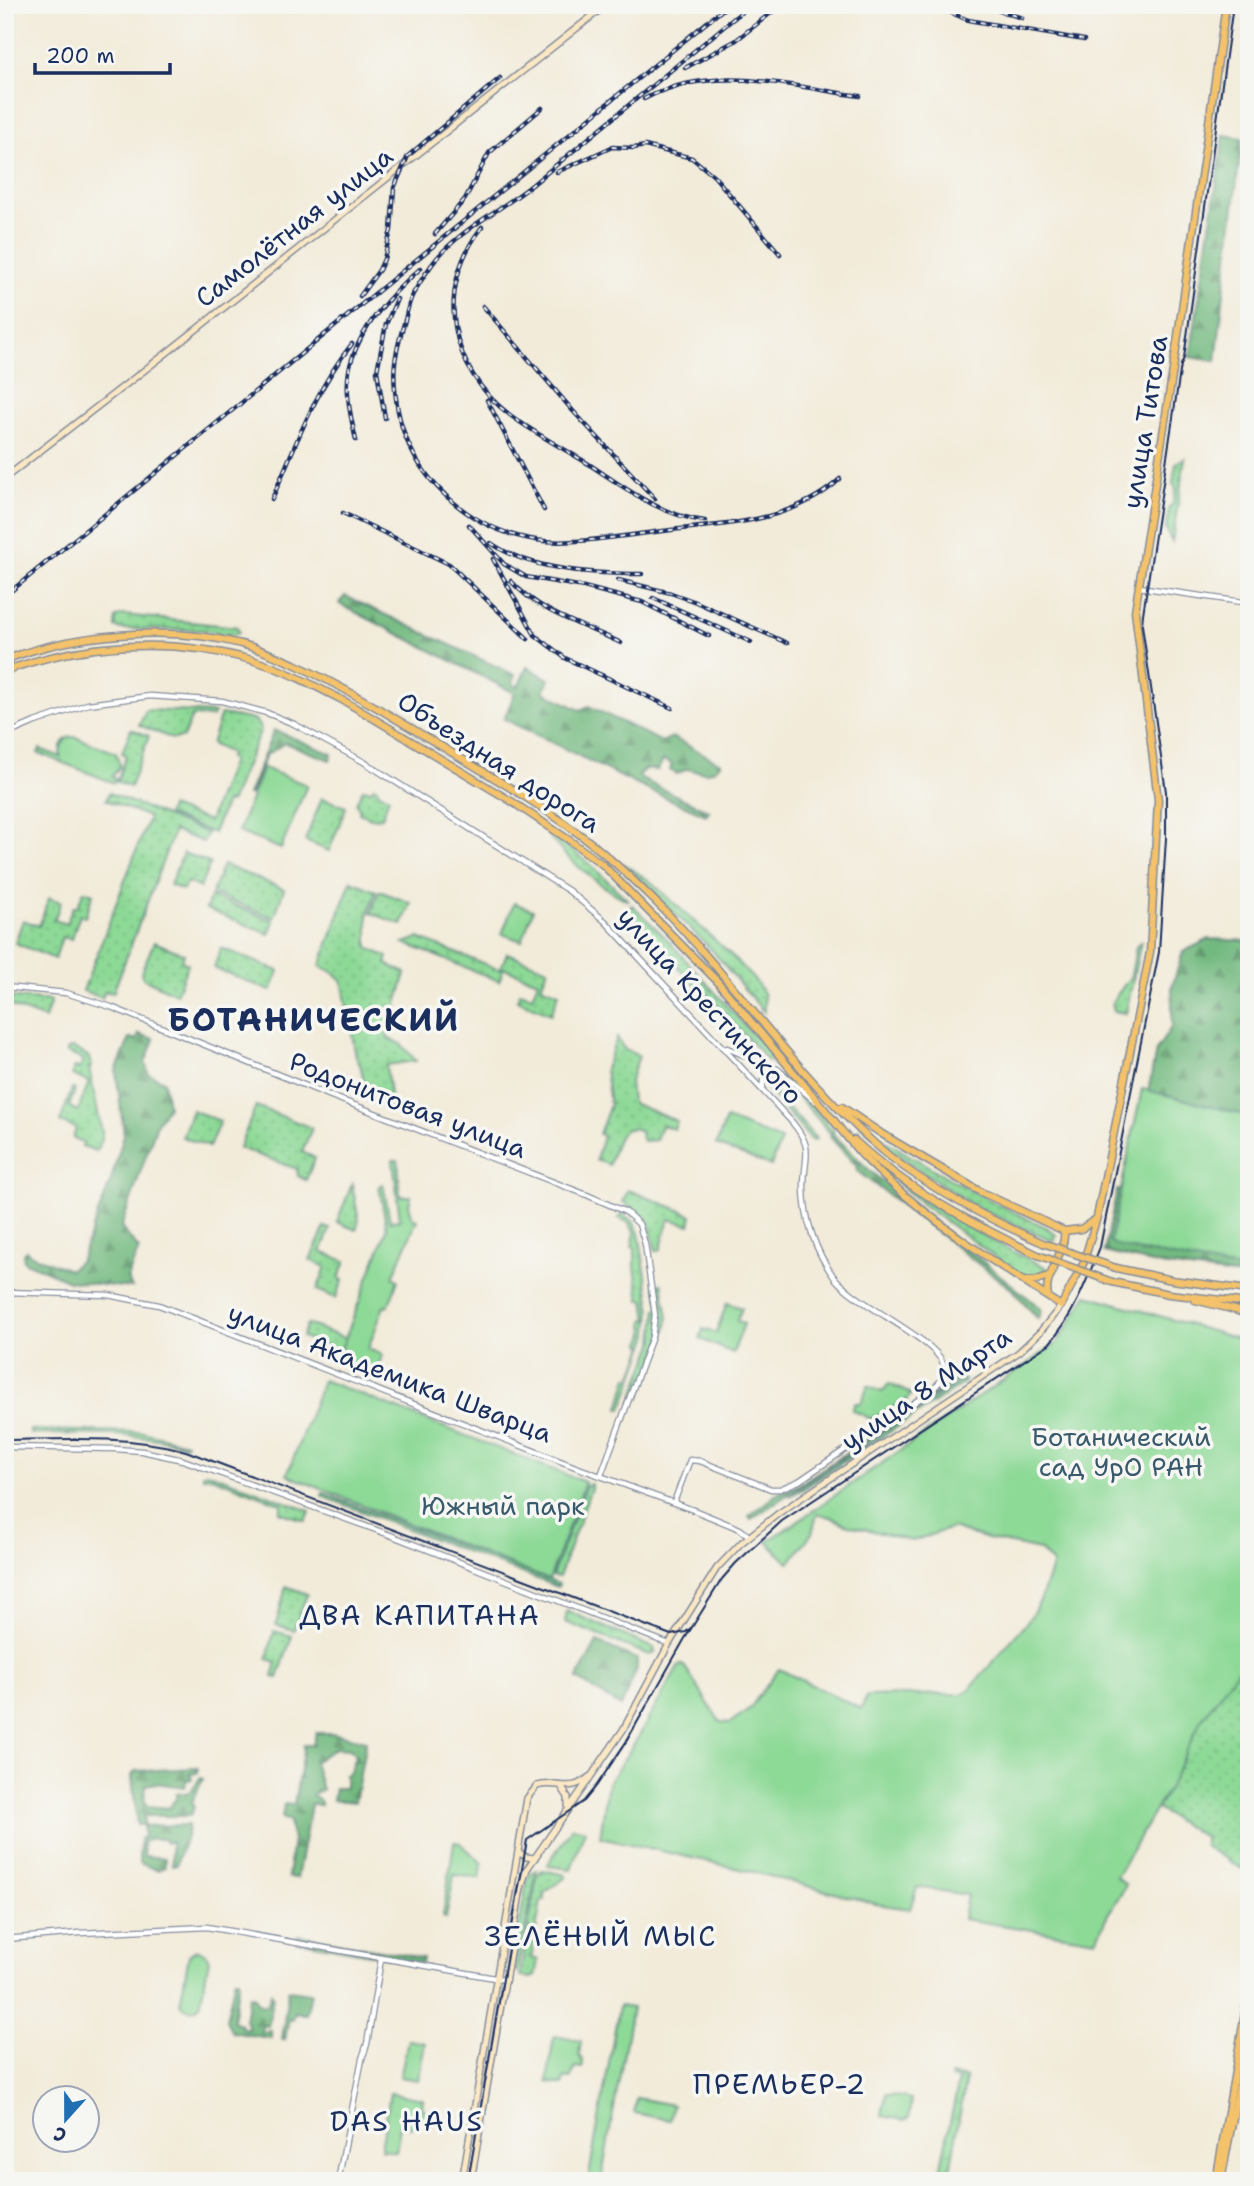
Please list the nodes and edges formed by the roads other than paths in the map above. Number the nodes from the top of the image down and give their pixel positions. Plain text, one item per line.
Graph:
1 (606, 5) edge
2 (1226, 5) edge
3 (5, 478) edge
4 (1139, 587) junction
5 (1249, 603) edge
6 (5, 660) edge
7 (5, 671) edge
8 (5, 735) edge
9 (1156, 846) joint
10 (5, 986) edge
11 (723, 1047) junction
12 (785, 1075) junction
13 (764, 1092) junction
14 (826, 1096) junction
15 (819, 1105) junction
16 (834, 1121) junction
17 (1097, 1217) junction
18 (1064, 1231) junction
19 (1051, 1275) junction
20 (1023, 1281) junction
21 (1247, 1289) edge
22 (5, 1292) edge
23 (1169, 1294) junction
24 (1050, 1299) junction
25 (1249, 1303) edge
26 (1061, 1307) junction
27 (1249, 1315) edge
28 (5, 1447) edge
29 (601, 1475) junction
30 (674, 1502) junction
31 (749, 1536) junction
32 (669, 1644) junction
33 (598, 1768) junction
34 (556, 1785) junction
35 (568, 1810) junction
36 (518, 1852) junction
37 (535, 1858) junction
38 (5, 1940) edge
39 (381, 1959) junction
40 (497, 1979) junction
41 (506, 1980) junction
42 (1249, 1990) edge
43 (1249, 2033) edge
44 (338, 2181) edge
45 (462, 2181) edge
46 (471, 2181) edge
47 (1219, 2181) edge

1 - 3 main road, Самолётная улица
2 - 4 main road, улица Титова
4 - 5 street
4 - 9 main road, улица Титова
6 - 14 main road, Объездная дорога
7 - 15 main road, Объездная дорога
8 - 11 street, улица Крестинского
9 - 17 main road, улица 8 Марта
10 - 29 street, Родонитовая улица
11 - 12 street
11 - 13 street, улица Крестинского
12 - 13 street
12 - 15 street
13 - 30 street, улица Крестинского
14 - 18 main road
14 - 21 main road, Объездная дорога, bridge
15 - 16 main road, Объездная дорога
16 - 20 main road
16 - 23 main road, Объездная дорога, bridge
17 - 18 main road
17 - 26 main road, улица 8 Марта
18 - 19 main road
19 - 20 main road
19 - 24 main road
20 - 24 main road
22 - 29 street, улица Академика Шварца
23 - 25 main road
23 - 27 main road
24 - 26 main road
26 - 31 main road, улица 8 Марта
28 - 32 street
29 - 30 street, улица Академика Шварца
30 - 31 street, улица Академика Шварца
31 - 32 main road, улица 8 Марта
32 - 33 main road, улица 8 Марта
33 - 34 main road, улица 8 Марта
33 - 35 main road, улица 8 Марта
34 - 35 main road
34 - 36 main road, улица 8 Марта
35 - 37 main road, улица 8 Марта
36 - 37 main road
36 - 40 main road, улица 8 Марта
37 - 41 main road, улица 8 Марта
38 - 39 street
39 - 40 street
39 - 44 street
40 - 41 street
40 - 45 main road, улица 8 Марта
41 - 46 main road, улица 8 Марта
42 - 47 main road
43 - 47 main road

